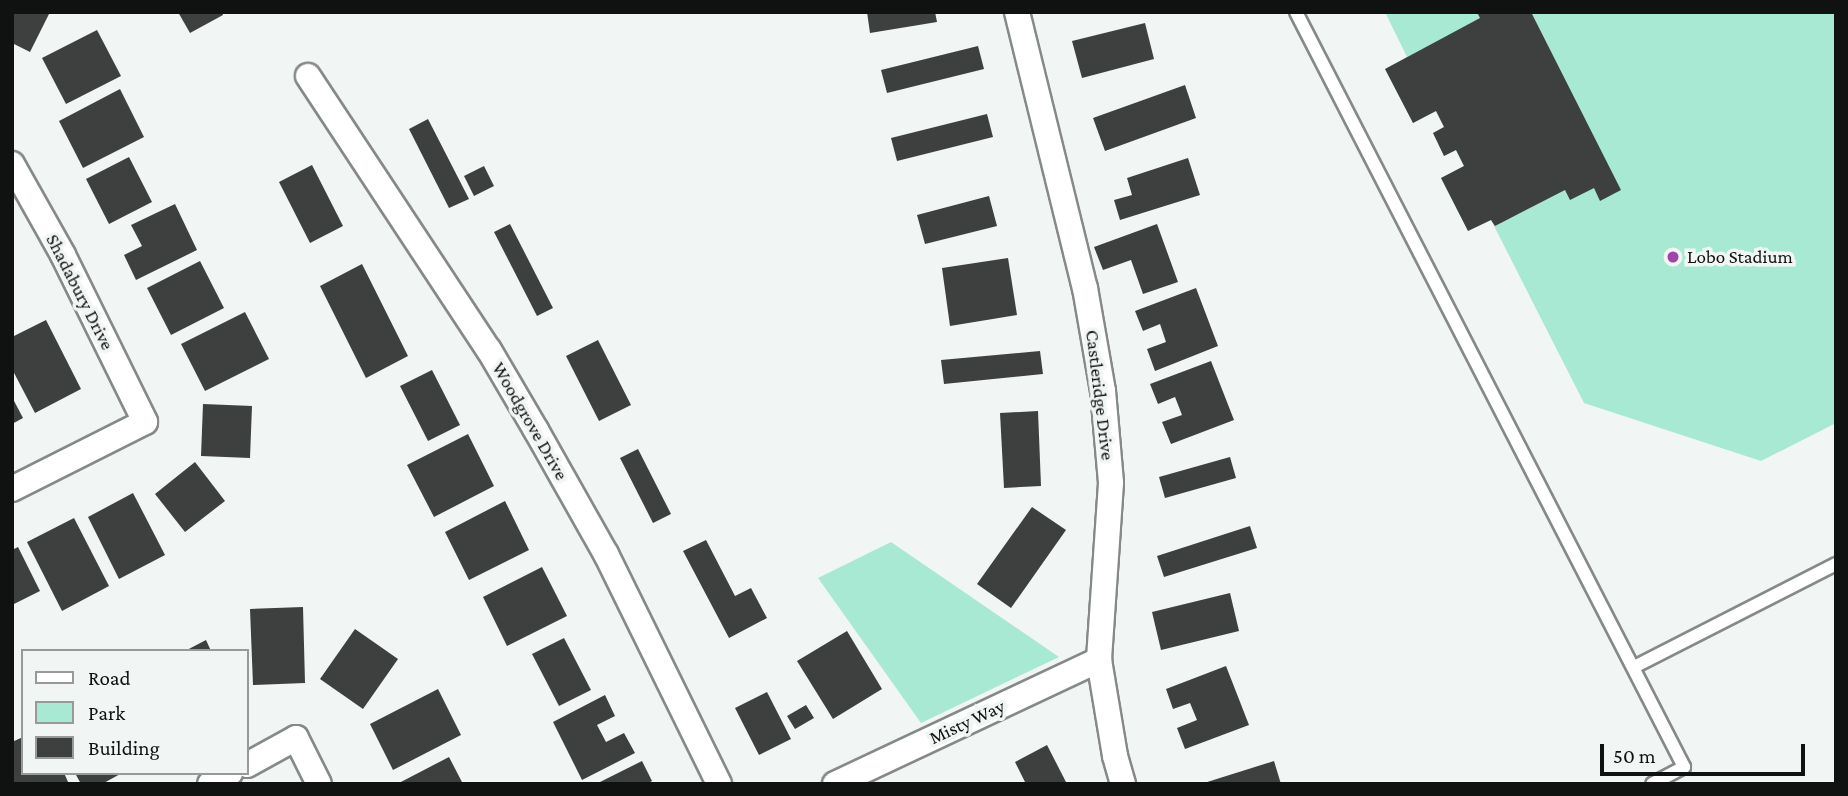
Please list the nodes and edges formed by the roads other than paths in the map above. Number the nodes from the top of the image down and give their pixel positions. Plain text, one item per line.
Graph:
1 (1017, 12) edge
2 (1296, 12) edge
3 (308, 76) dead end
4 (12, 164) edge
5 (12, 488) edge
6 (1836, 564) edge
7 (1099, 660) junction
8 (1634, 667) junction
9 (248, 764) edge
10 (226, 775) edge
11 (210, 784) edge
12 (319, 784) edge
13 (719, 784) edge
14 (835, 784) edge
15 (1123, 784) edge
16 (1652, 784) edge

1 - 7 street, Castleridge Drive
2 - 8 lane
3 - 13 street, Woodgrove Drive
4 - 5 street, Shadabury Drive
6 - 8 lane
7 - 14 street, Misty Way
7 - 15 street, Castleridge Drive
8 - 16 lane
9 - 12 street
10 - 11 street

